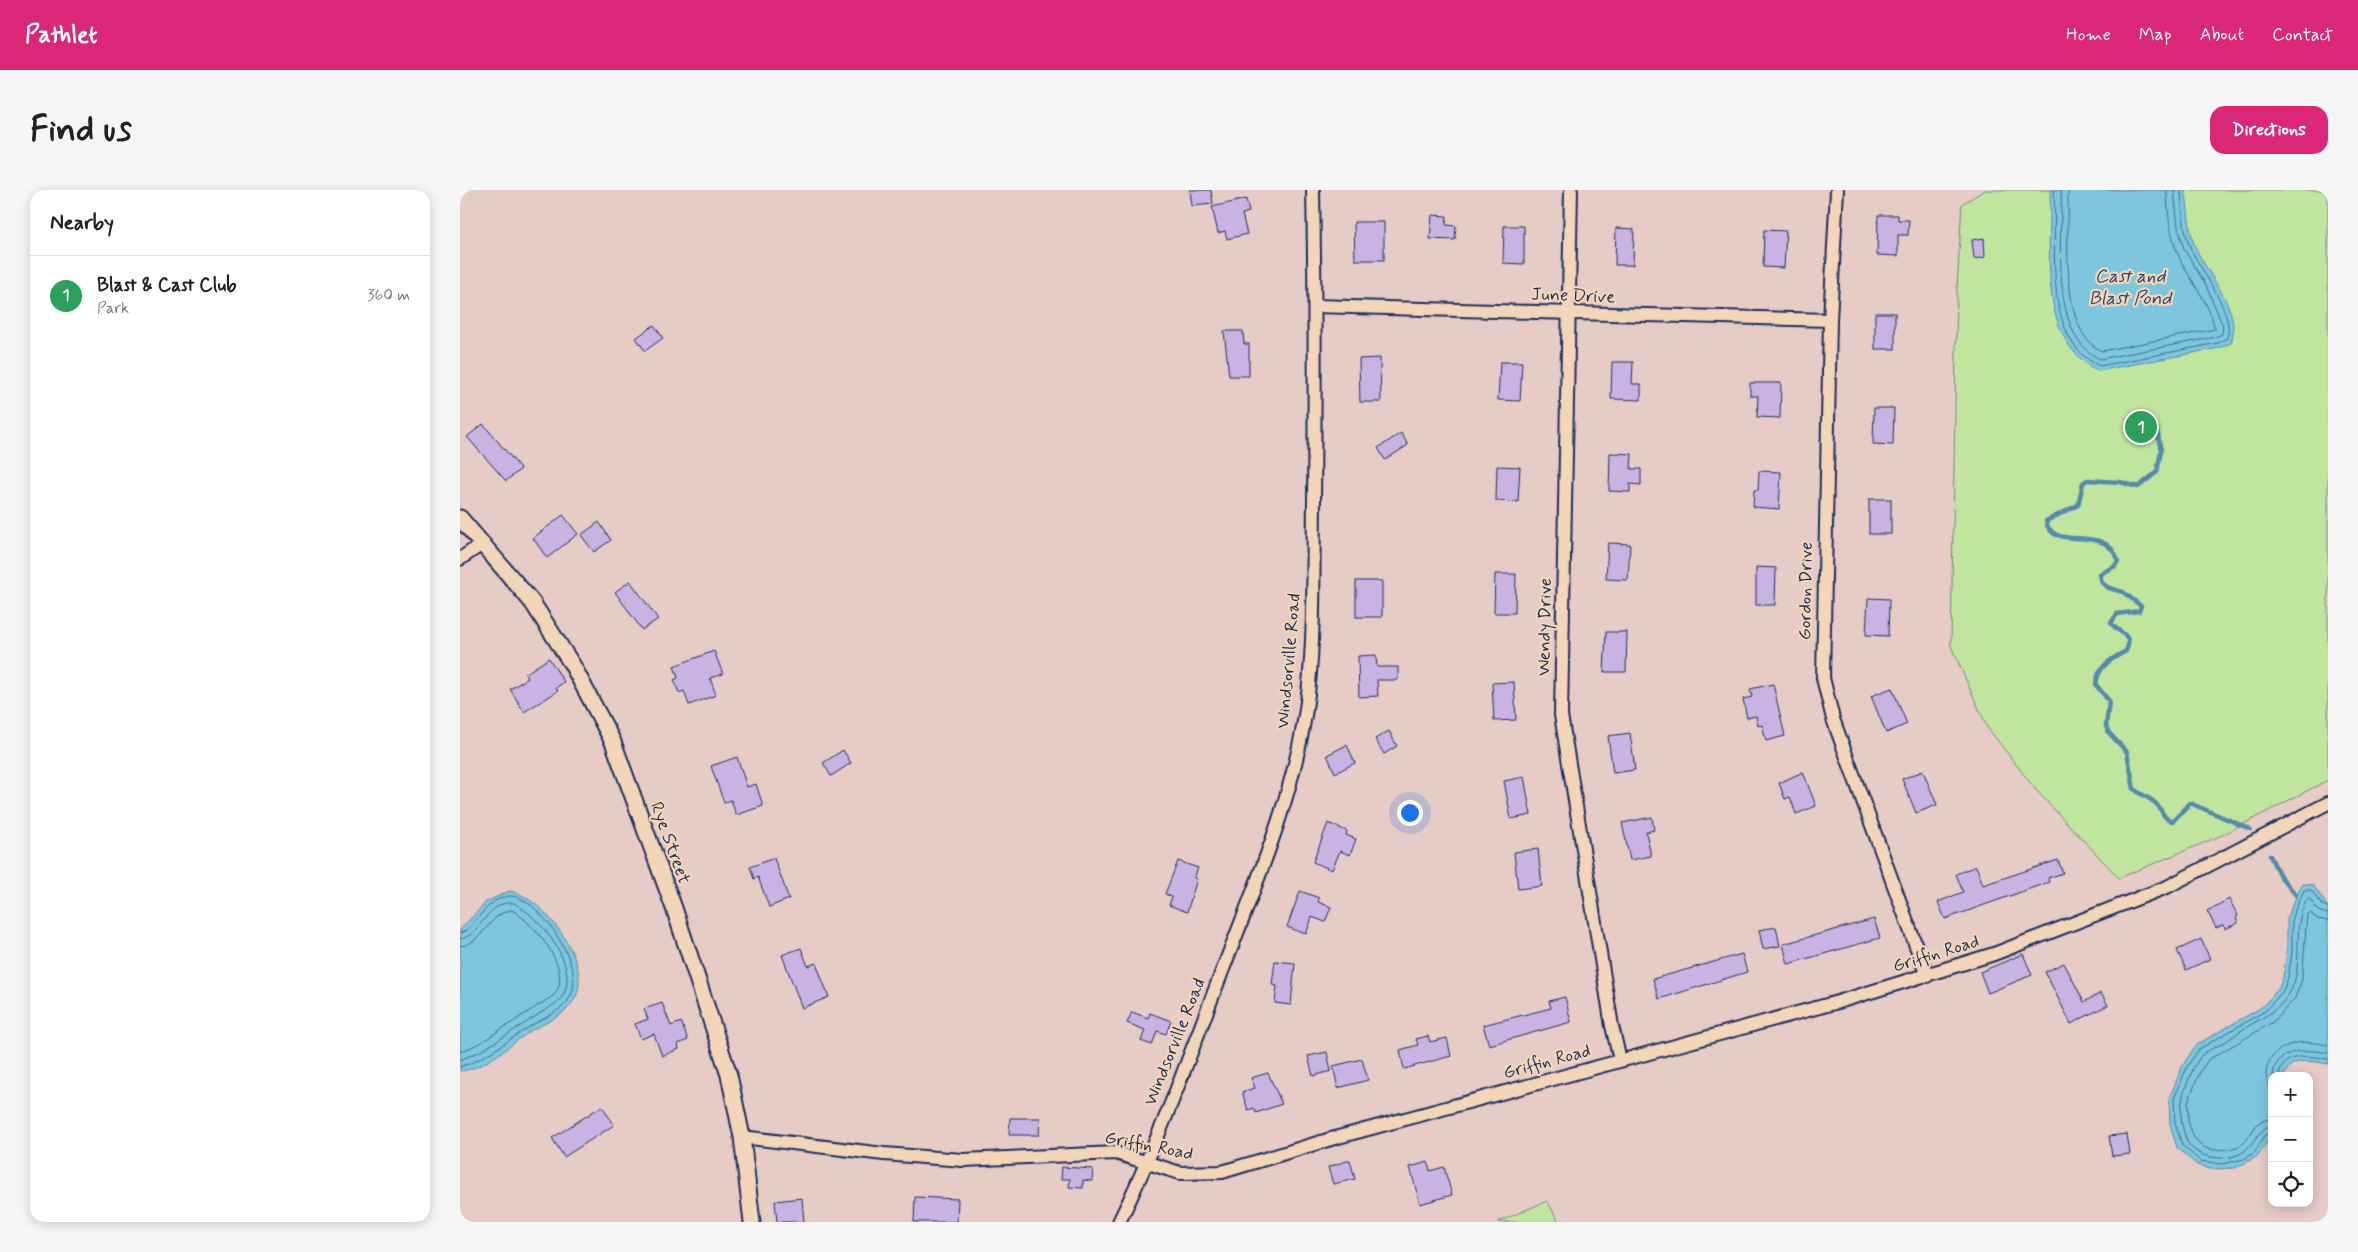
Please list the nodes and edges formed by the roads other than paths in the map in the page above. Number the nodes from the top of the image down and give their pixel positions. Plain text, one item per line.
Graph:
1 (1313, 190) edge
2 (1571, 190) edge
3 (1837, 190) edge
4 (1315, 306) junction
5 (1568, 313) junction
6 (1830, 320) junction
7 (460, 518) edge
8 (482, 544) junction
9 (460, 560) edge
10 (2328, 804) edge
11 (1927, 976) junction
12 (1620, 1060) junction
13 (742, 1137) junction
14 (1147, 1162) junction
15 (752, 1222) edge
16 (1118, 1222) edge

1 - 4 street, Windsorville Road
2 - 5 street, Wendy Drive
3 - 6 street, Gordon Drive
4 - 5 street, June Drive
4 - 14 street, Windsorville Road
5 - 6 street, June Drive
5 - 12 street, Wendy Drive
6 - 11 street, Gordon Drive
7 - 8 street, Rye Street
8 - 9 street
8 - 13 street, Rye Street
10 - 11 street, Griffin Road
11 - 12 street, Griffin Road
12 - 14 street, Griffin Road
13 - 14 street, Griffin Road
13 - 15 street, Rye Street
14 - 16 street, Windsorville Road

